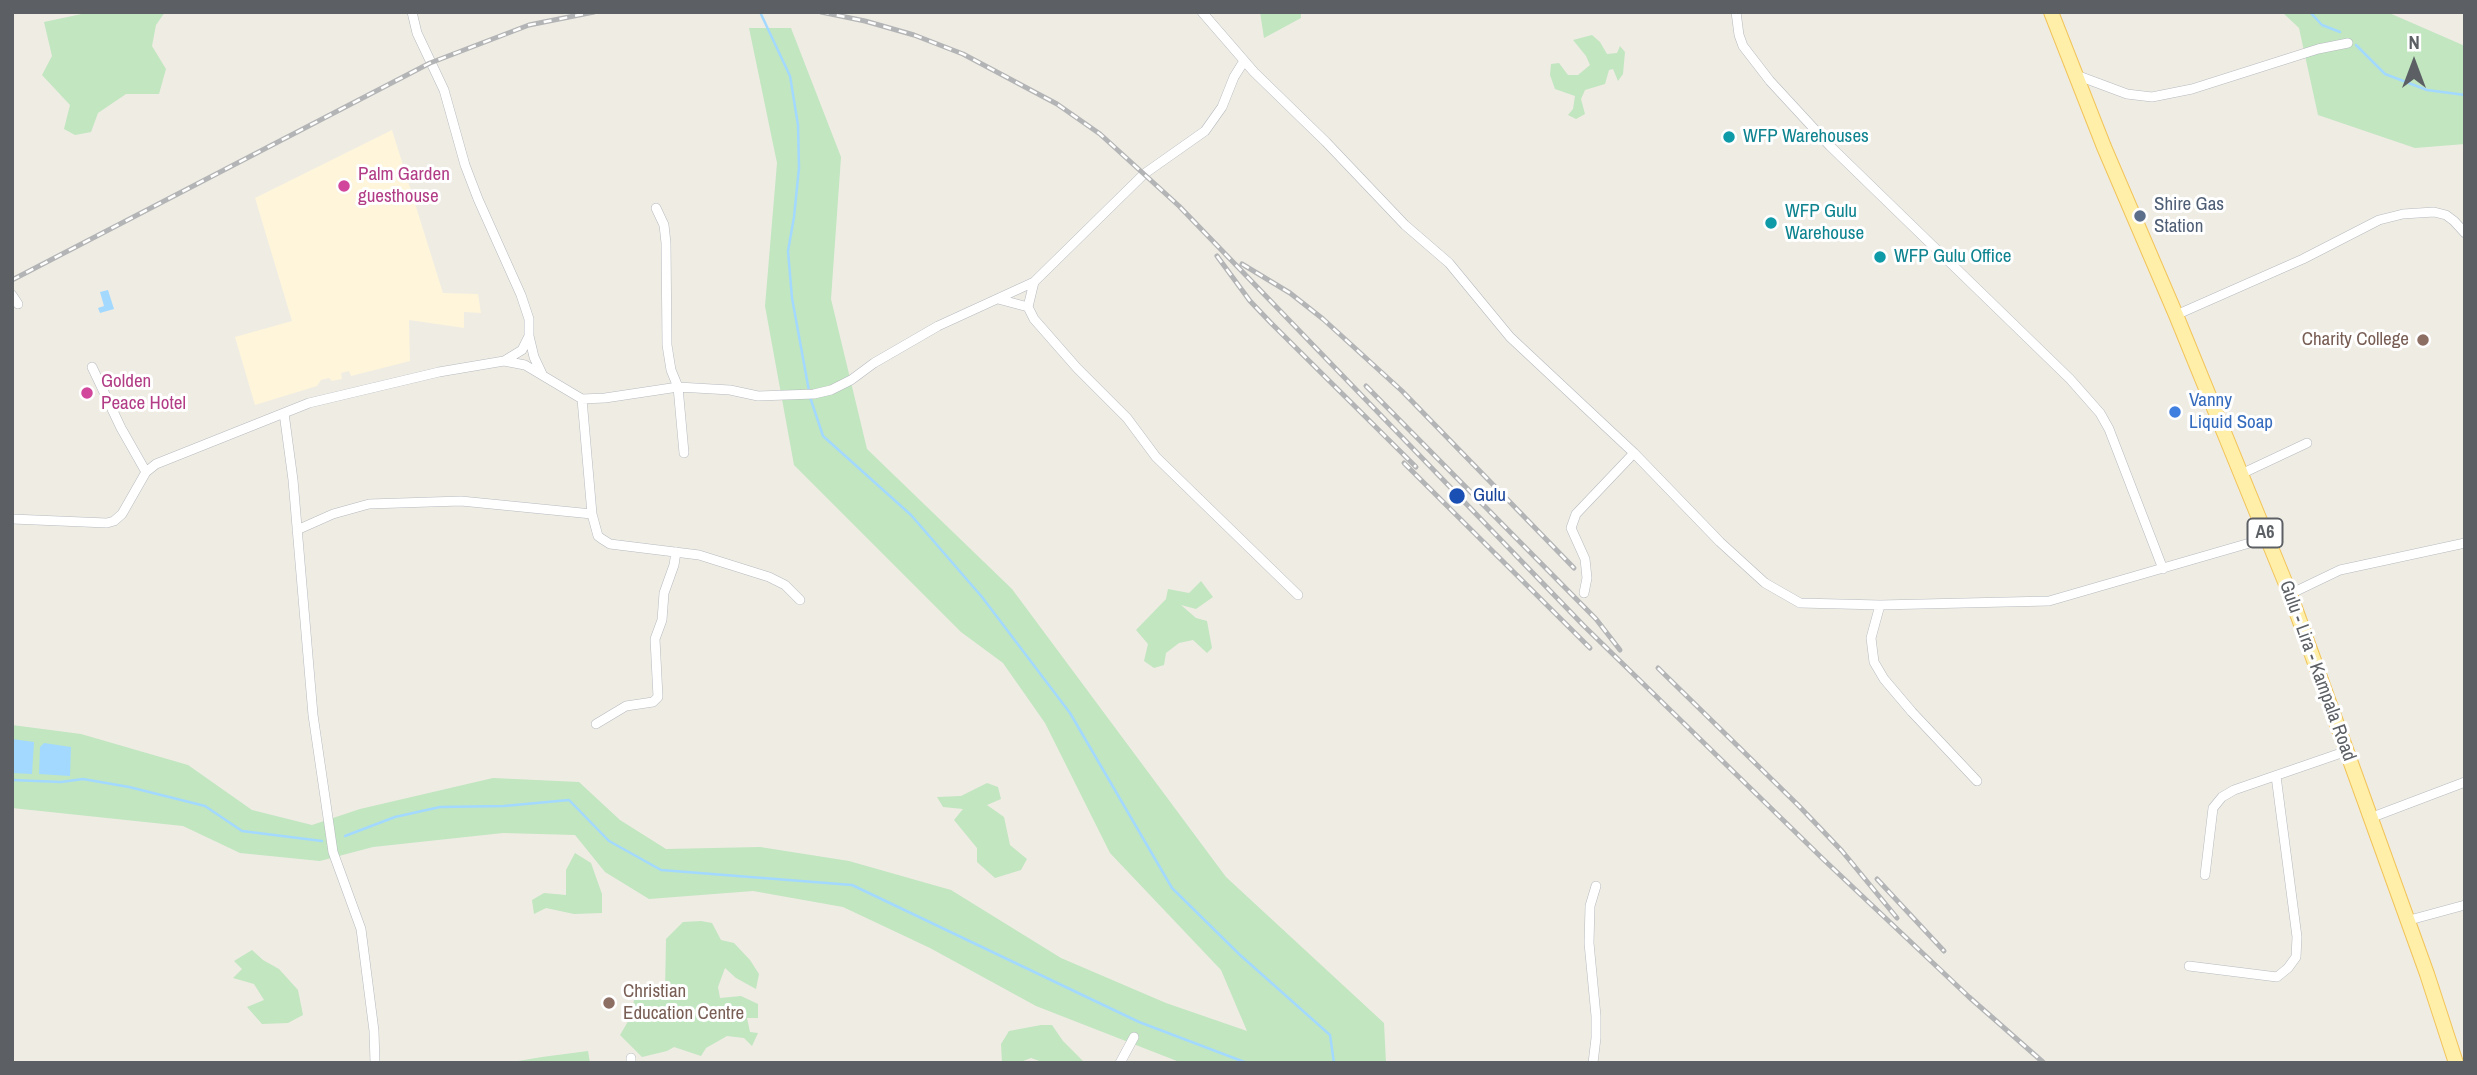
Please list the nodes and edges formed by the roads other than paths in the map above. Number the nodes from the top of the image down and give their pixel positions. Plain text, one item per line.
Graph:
1 (412, 12) edge
2 (1202, 12) edge
3 (1736, 12) edge
4 (2051, 12) edge
5 (2348, 43) dead end
6 (1244, 61) junction
7 (2076, 75) junction
8 (656, 208) dead end
9 (2465, 233) edge
10 (1034, 282) junction
11 (998, 299) junction
12 (1028, 307) junction
13 (2176, 315) junction
14 (529, 337) junction
15 (503, 361) junction
16 (92, 367) dead end
17 (543, 376) junction
18 (678, 387) junction
19 (582, 399) junction
20 (284, 413) junction
21 (2307, 443) dead end
22 (684, 453) dead end
23 (1633, 453) junction
24 (146, 472) junction
25 (2241, 474) junction
26 (592, 514) junction
27 (12, 519) edge
28 (297, 530) junction
29 (2267, 538) junction
30 (2465, 543) edge
31 (676, 552) junction
32 (2163, 569) junction
33 (1584, 593) dead end
34 (2290, 594) junction
35 (1298, 595) dead end
36 (800, 600) dead end
37 (1880, 605) junction
38 (596, 724) dead end
39 (2347, 751) junction
40 (2276, 776) junction
41 (1977, 780) dead end
42 (2465, 782) edge
43 (2370, 818) junction
44 (2205, 875) dead end
45 (1596, 886) dead end
46 (2465, 905) edge
47 (2406, 921) junction
48 (2189, 966) dead end
49 (1134, 1037) dead end
50 (375, 1063) edge
51 (1120, 1063) edge
52 (1593, 1063) edge
53 (2456, 1063) edge

1 - 14 street
2 - 6 street
3 - 32 street
4 - 7 main road, Gulu - Lira - Kampala Road / A6
5 - 7 street
6 - 10 street
6 - 23 street
7 - 13 main road, Gulu - Lira - Kampala Road / A6
8 - 18 street
9 - 13 street
10 - 11 street
10 - 12 street
11 - 12 street
11 - 18 street
12 - 35 street
13 - 25 main road, Gulu - Lira - Kampala Road / A6
14 - 15 street
14 - 17 street
15 - 17 street
15 - 20 street
16 - 24 street
17 - 19 street
18 - 19 street
18 - 22 street
19 - 26 street
20 - 24 street
20 - 28 street
21 - 25 street
23 - 33 street
23 - 37 street
24 - 27 street
25 - 29 main road, Gulu - Lira - Kampala Road / A6
26 - 28 street
26 - 31 street
28 - 50 street
29 - 32 street
29 - 34 main road, Gulu - Lira - Kampala Road / A6
30 - 34 street
31 - 36 street
31 - 38 street
32 - 37 street
34 - 39 main road, Gulu - Lira - Kampala Road / A6
37 - 41 street
39 - 40 street
39 - 43 main road, Gulu - Lira - Kampala Road / A6
40 - 44 street
40 - 48 street
42 - 43 street
43 - 47 main road, Gulu - Lira - Kampala Road / A6
45 - 52 street
46 - 47 street
47 - 53 main road, Gulu - Lira - Kampala Road / A6
49 - 51 street

